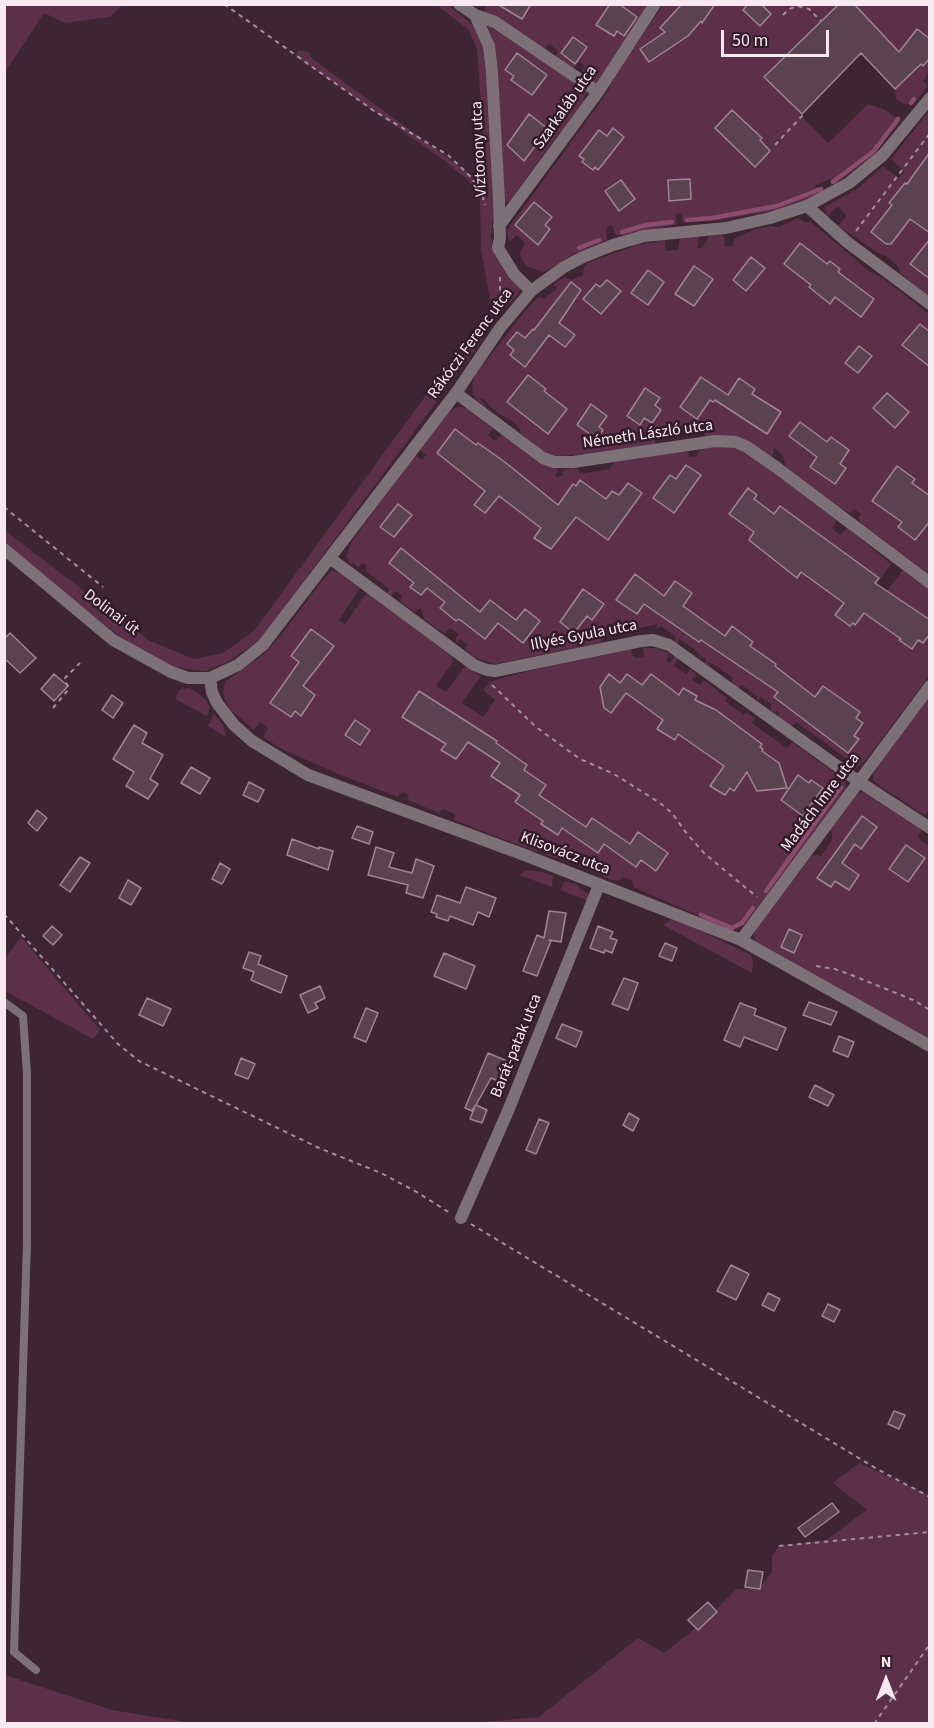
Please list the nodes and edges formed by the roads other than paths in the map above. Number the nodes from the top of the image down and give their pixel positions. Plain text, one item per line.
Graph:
1 (459, 4) edge
2 (655, 4) edge
3 (478, 10) edge
4 (598, 92) junction
5 (930, 98) edge
6 (807, 206) junction
7 (499, 226) junction
8 (531, 291) junction
9 (930, 304) edge
10 (456, 393) junction
11 (4, 549) edge
12 (331, 559) junction
13 (930, 583) edge
14 (210, 678) junction
15 (930, 686) edge
16 (858, 781) junction
17 (930, 828) edge
18 (599, 885) junction
19 (741, 940) junction
20 (4, 1002) edge
21 (930, 1046) edge
22 (461, 1218) road end
23 (36, 1670) dead end

1 - 3 street
2 - 4 street, Szarkaláb utca
3 - 4 street
3 - 7 street, Víztorony utca
4 - 7 street, Szarkaláb utca
5 - 6 street, Rákóczi Ferenc utca
6 - 8 street, Rákóczi Ferenc utca
6 - 9 street
7 - 8 street, Víztorony utca
8 - 10 street, Rákóczi Ferenc utca
10 - 12 street, Rákóczi Ferenc utca
10 - 13 street, Németh László utca
11 - 14 street, Dolinai út
12 - 14 street, Rákóczi Ferenc utca
12 - 16 street, Illyés Gyula utca
14 - 18 street, Klisovácz utca
15 - 16 street, Madách Imre utca
16 - 17 street, Illyés Gyula utca
16 - 19 street, Madách Imre utca
18 - 19 street, Klisovácz utca
18 - 22 street, Barát-patak utca
19 - 21 street, Klisovácz utca
20 - 23 lane

